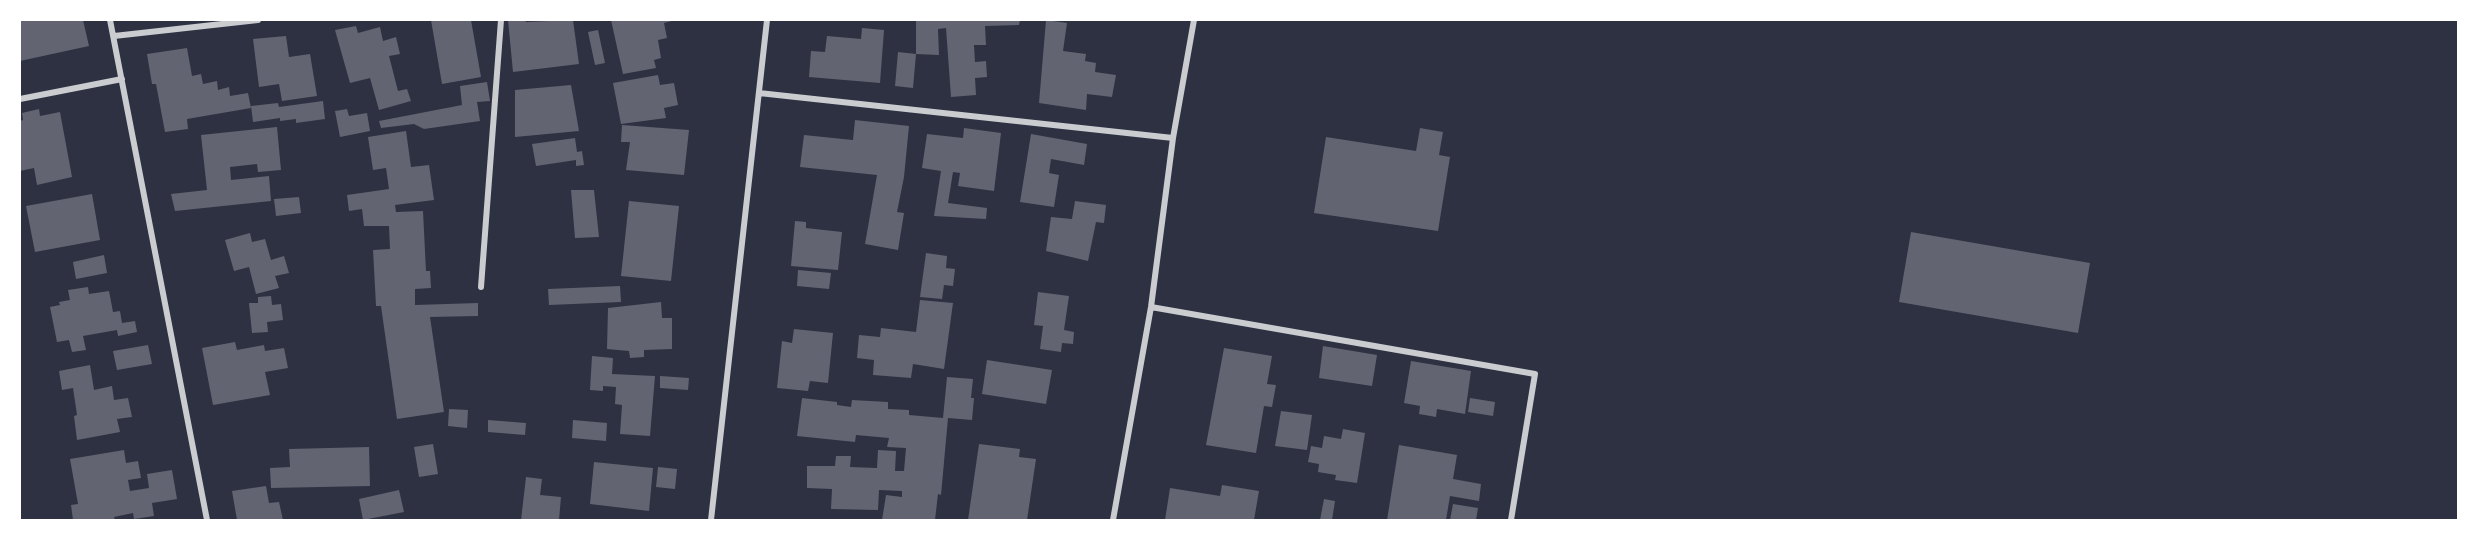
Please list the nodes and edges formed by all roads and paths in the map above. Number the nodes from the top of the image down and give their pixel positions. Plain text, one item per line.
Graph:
1 (110, 20) edge
2 (258, 20) edge
3 (501, 20) edge
4 (767, 20) edge
5 (1194, 20) edge
6 (114, 36) junction
7 (122, 79) junction
8 (759, 93) junction
9 (20, 99) edge
10 (1173, 138) junction
11 (481, 287) dead end
12 (1151, 307) junction
13 (207, 520) edge
14 (711, 520) edge
15 (1113, 520) edge
16 (1511, 520) edge

1 - 6 street
2 - 6 street
3 - 11 street
4 - 8 street
5 - 10 street
6 - 7 street
7 - 9 street
7 - 13 street
8 - 10 street
8 - 14 street
10 - 12 street
12 - 15 street
12 - 16 street

